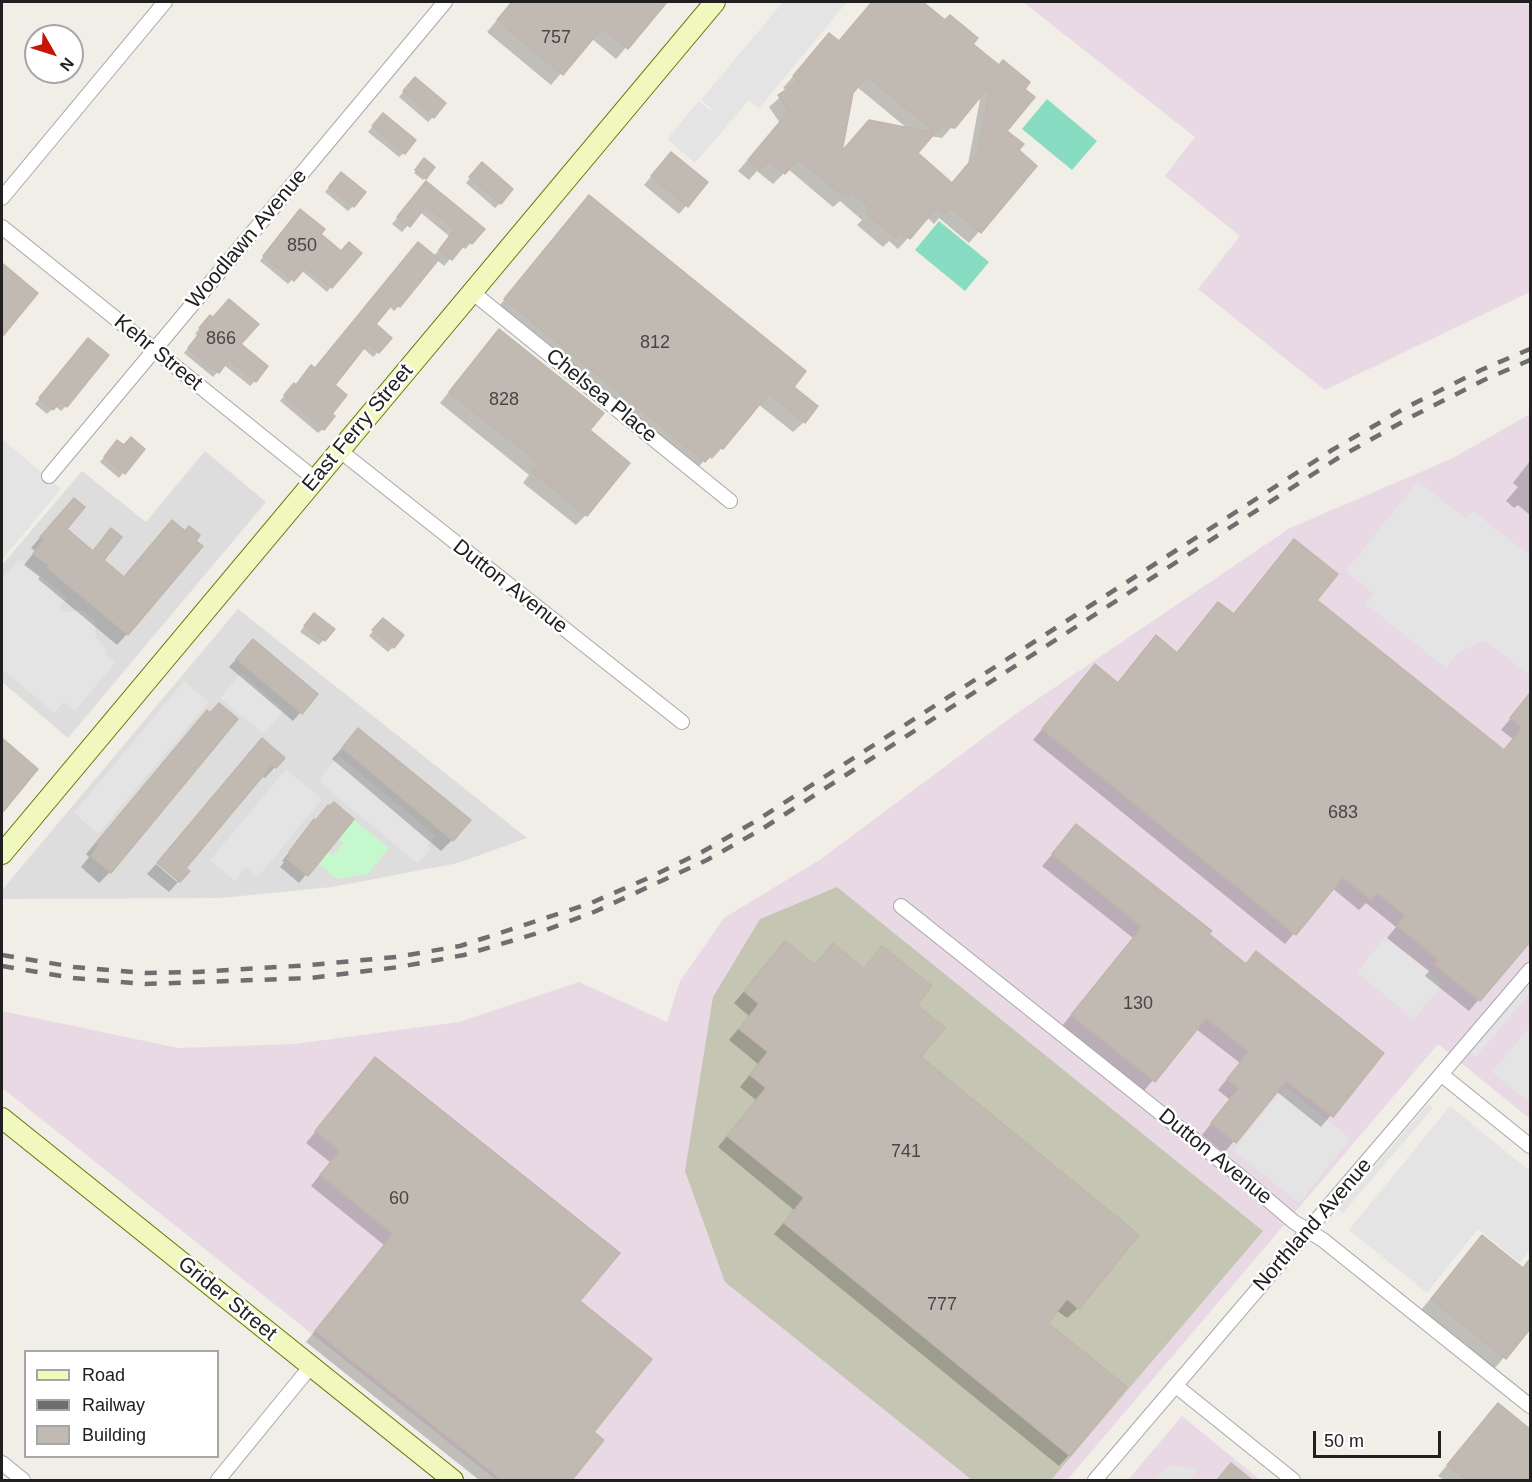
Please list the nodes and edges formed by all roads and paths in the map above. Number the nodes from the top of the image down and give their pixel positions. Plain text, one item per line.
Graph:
1 (165, 2) edge
2 (445, 2) edge
3 (715, 2) edge
4 (2, 198) edge
5 (2, 227) edge
6 (472, 292) junction
7 (155, 350) junction
8 (339, 450) junction
9 (49, 476) dead end
10 (315, 479) junction
11 (730, 501) dead end
12 (682, 722) dead end
13 (2, 854) edge
14 (901, 906) dead end
15 (1530, 970) edge
16 (1442, 1075) junction
17 (2, 1118) edge
18 (1530, 1146) edge
19 (1308, 1231) junction
20 (311, 1366) junction
21 (1176, 1386) junction
22 (1530, 1406) edge
23 (2, 1463) edge
24 (23, 1480) edge
25 (218, 1480) edge
26 (453, 1480) edge
27 (1095, 1480) edge
28 (1293, 1480) edge

1 - 4 street
2 - 7 street, Woodlawn Avenue
3 - 6 street, East Ferry Street
5 - 7 street, Kehr Street
6 - 8 street, East Ferry Street
6 - 11 street, Chelsea Place
7 - 9 street, Woodlawn Avenue
7 - 10 street, Kehr Street
8 - 10 street, East Ferry Street
8 - 12 street, Dutton Avenue
10 - 13 street, East Ferry Street
14 - 19 street, Dutton Avenue
15 - 16 street, Northland Avenue
16 - 18 street
16 - 19 street, Northland Avenue
17 - 20 street, Grider Street
19 - 21 street, Northland Avenue
19 - 22 street, Dutton Avenue
20 - 25 street
20 - 26 street, Grider Street
21 - 27 street, Northland Avenue
21 - 28 street
23 - 24 street

